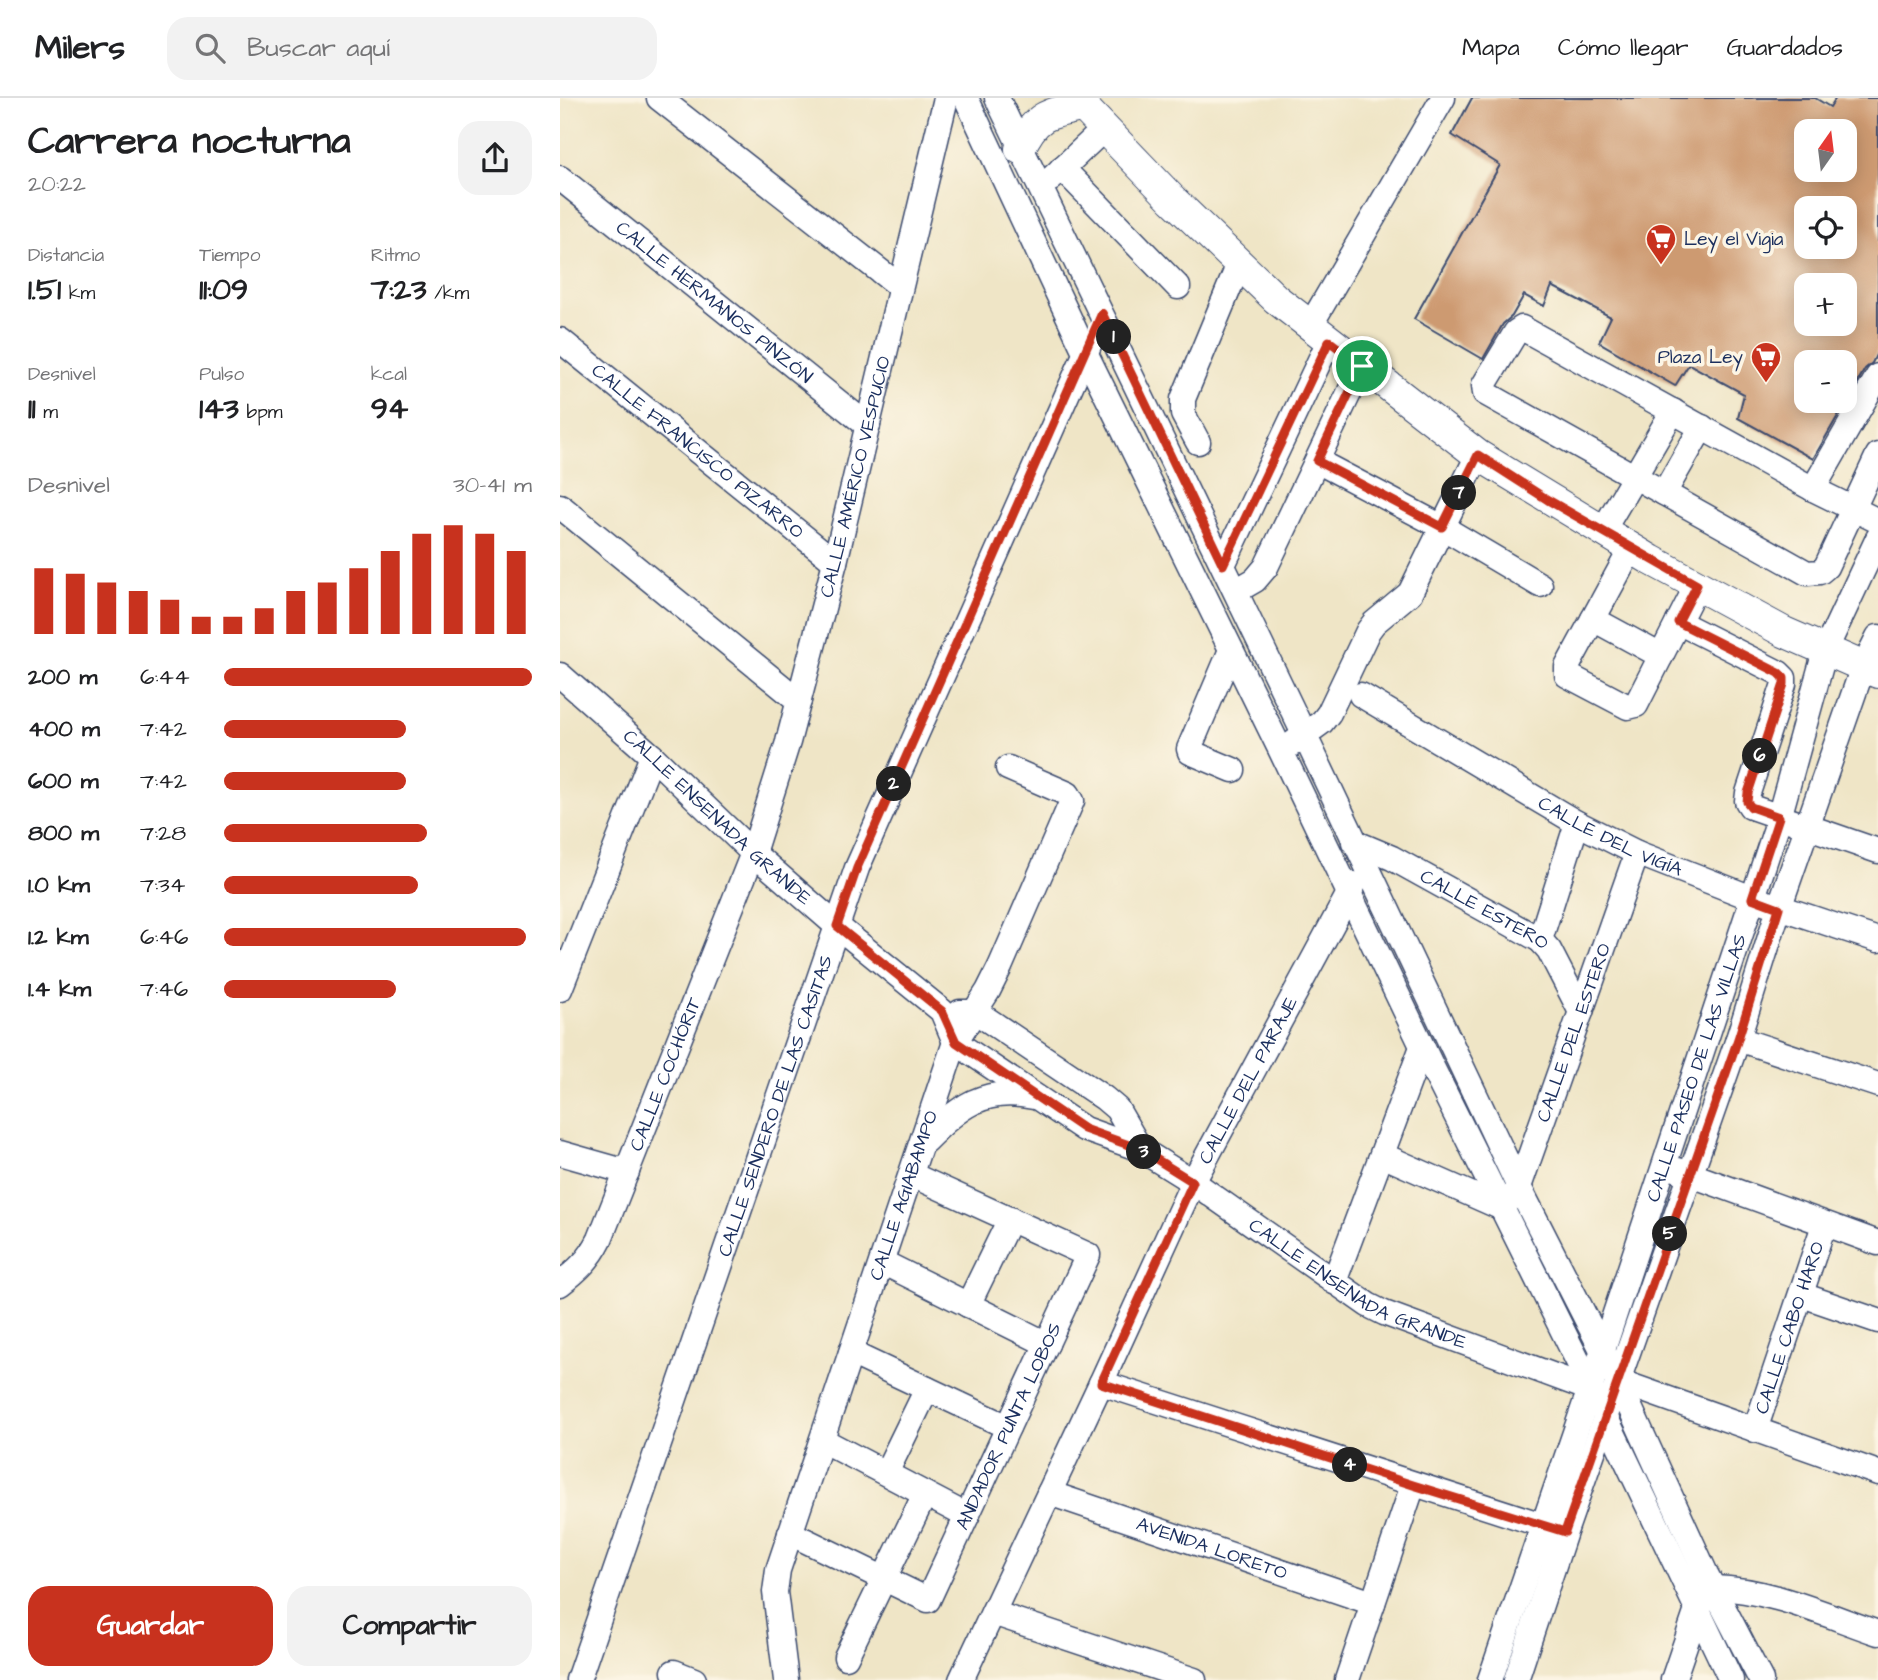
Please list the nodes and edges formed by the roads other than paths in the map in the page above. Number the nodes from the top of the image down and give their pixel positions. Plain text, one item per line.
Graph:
1 (659, 98) edge
2 (946, 98) edge
3 (966, 98) edge
4 (997, 98) edge
5 (1443, 98) edge
6 (1079, 102) edge
7 (1104, 129) junction
8 (1020, 149) junction
9 (1062, 168) junction
10 (560, 178) edge
11 (1040, 189) junction
12 (1239, 264) junction
13 (899, 286) junction
14 (1178, 287) dead end
15 (1102, 313) junction
16 (1320, 334) junction
17 (560, 340) edge
18 (1086, 354) junction
19 (1362, 366) junction
20 (1878, 376) edge
21 (1672, 411) junction
22 (868, 426) junction
23 (1702, 427) junction
24 (1198, 442) dead end
25 (1478, 455) junction
26 (1878, 455) edge
27 (1317, 461) junction
28 (1634, 477) junction
29 (1813, 489) junction
30 (1664, 494) junction
31 (560, 506) edge
32 (1853, 510) junction
33 (1878, 521) edge
34 (1442, 527) junction
35 (1602, 532) junction
36 (1878, 538) edge
37 (1631, 549) junction
38 (835, 562) junction
39 (1223, 565) junction
40 (1540, 585) dead end
41 (1697, 585) junction
42 (1236, 591) junction
43 (1592, 619) junction
44 (1678, 622) junction
45 (1878, 637) edge
46 (1231, 650) junction
47 (1825, 651) junction
48 (1661, 656) junction
49 (1870, 670) edge
50 (560, 675) edge
51 (1361, 695) dead end
52 (799, 701) junction
53 (1305, 736) junction
54 (1281, 751) junction
55 (652, 756) junction
56 (1008, 768) dead end
57 (1233, 770) dead end
58 (1779, 817) junction
59 (1577, 823) junction
60 (1807, 827) junction
61 (1354, 842) junction
62 (1878, 851) edge
63 (753, 853) junction
64 (1637, 853) junction
65 (1367, 867) junction
66 (1349, 892) junction
67 (1752, 898) junction
68 (1779, 908) junction
69 (837, 926) junction
70 (1540, 940) junction
71 (1878, 940) edge
72 (560, 989) edge
73 (942, 1011) junction
74 (976, 1012) junction
75 (1581, 1012) junction
76 (1738, 1039) junction
77 (956, 1042) junction
78 (1423, 1047) junction
79 (1878, 1085) edge
80 (1040, 1099) junction
81 (922, 1144) junction
82 (1140, 1149) junction
83 (560, 1153) edge
84 (1382, 1155) junction
85 (1664, 1165) junction
86 (627, 1172) junction
87 (912, 1175) junction
88 (1691, 1175) junction
89 (1193, 1182) junction
90 (1519, 1187) junction
91 (1502, 1208) junction
92 (1010, 1219) junction
93 (1824, 1225) junction
94 (1878, 1243) edge
95 (882, 1262) junction
96 (1334, 1282) junction
97 (560, 1283) edge
98 (1802, 1295) junction
99 (968, 1305) junction
100 (1878, 1321) edge
101 (1047, 1343) junction
102 (1602, 1350) junction
103 (851, 1353) junction
104 (1618, 1381) junction
105 (1101, 1383) junction
106 (927, 1389) junction
107 (1590, 1389) junction
108 (1606, 1418) junction
109 (1008, 1427) junction
110 (1755, 1430) junction
111 (822, 1440) junction
112 (886, 1473) junction
113 (1878, 1474) edge
114 (1413, 1485) junction
115 (1049, 1493) junction
116 (925, 1494) junction
117 (967, 1516) junction
118 (1554, 1529) junction
119 (790, 1533) junction
120 (884, 1578) junction
121 (1714, 1588) junction
122 (1373, 1603) junction
123 (1697, 1610) junction
124 (993, 1613) junction
125 (1878, 1633) edge
126 (846, 1657) dead end
127 (578, 1680) edge
128 (786, 1680) edge
129 (961, 1680) edge
130 (1194, 1680) edge
131 (1347, 1680) edge
132 (1490, 1680) edge
133 (1516, 1680) edge
134 (1673, 1680) edge
135 (1731, 1680) edge
136 (1761, 1680) edge

1 - 13 street
2 - 13 street, CALLE AMÉRICO VESPUCIO
3 - 18 street
4 - 8 street
5 - 16 street
6 - 7 main road
6 - 8 main road
7 - 9 street
7 - 12 main road
8 - 11 street
9 - 11 street
9 - 14 street
10 - 22 street, CALLE HERMANOS PINZÓN
11 - 15 street
12 - 16 main road
12 - 24 street
13 - 22 street, CALLE AMÉRICO VESPUCIO
15 - 18 street, CALLE SENDERO DE LAS CASITAS
15 - 39 street
16 - 19 main road
16 - 39 street
17 - 38 street, CALLE FRANCISCO PIZARRO
18 - 46 street
18 - 69 street, CALLE SENDERO DE LAS CASITAS
19 - 25 main road
19 - 27 street
20 - 29 street
21 - 23 street
21 - 28 street
21 - 28 street
22 - 38 street, CALLE AMÉRICO VESPUCIO
23 - 29 street
23 - 30 street
25 - 34 street
25 - 35 main road
26 - 32 street
27 - 34 street
27 - 42 street
28 - 30 street
28 - 35 street
29 - 32 street
30 - 32 street
31 - 52 street
32 - 33 street
34 - 40 street
34 - 53 street
35 - 37 main road
36 - 47 street, CALLE PASEO DE LAS VILLAS
37 - 41 main road
37 - 43 street
38 - 52 street, CALLE AMÉRICO VESPUCIO
39 - 42 street
41 - 44 street
41 - 47 main road
42 - 53 street
43 - 48 street
43 - 48 street
44 - 48 street
44 - 58 street
45 - 49 street, CALLE PASEO DE LAS VILLAS
46 - 54 street
46 - 57 street
47 - 49 main road
47 - 58 street, CALLE PASEO DE LAS VILLAS
49 - 60 street, CALLE PASEO DE LAS VILLAS
50 - 55 street, CALLE ENSENADA GRANDE
51 - 59 street, CALLE DEL VIGÍA
52 - 63 street, CALLE AMÉRICO VESPUCIO
53 - 54 street
53 - 61 street
54 - 66 street
55 - 63 street, CALLE ENSENADA GRANDE
55 - 72 street
56 - 74 street, CALLE AGIABAMPO
58 - 60 street
58 - 67 street, CALLE PASEO DE LAS VILLAS
59 - 64 street, CALLE DEL VIGÍA
59 - 70 street
60 - 62 street
60 - 68 street, CALLE PASEO DE LAS VILLAS
61 - 65 street
61 - 70 street, CALLE ESTERO
63 - 69 street, CALLE ENSENADA GRANDE
63 - 86 street, CALLE COCHÓRIT
64 - 67 street, CALLE DEL VIGÍA
64 - 75 street, CALLE DEL ESTERO
65 - 66 street, CALLE DEL PARAJE
65 - 90 street
66 - 78 street
66 - 89 street, CALLE DEL PARAJE
67 - 68 street, CALLE DEL VIGÍA
67 - 85 street, CALLE PASEO DE LAS VILLAS
68 - 71 street, CALLE DEL VIGÍA
68 - 76 street, CALLE PASEO DE LAS VILLAS
69 - 73 street, CALLE ENSENADA GRANDE
69 - 127 street, CALLE SENDERO DE LAS CASITAS
70 - 75 street, CALLE ESTERO
73 - 74 street
73 - 77 street, CALLE ENSENADA GRANDE
74 - 77 street, CALLE AGIABAMPO
74 - 82 street, CALLE ENSENADA GRANDE
75 - 90 street, CALLE DEL ESTERO
76 - 79 street
76 - 88 street, CALLE PASEO DE LAS VILLAS
77 - 80 street, CALLE ENSENADA GRANDE
77 - 81 street, CALLE AGIABAMPO
78 - 84 street
78 - 91 street
80 - 81 street
80 - 82 street, CALLE ENSENADA GRANDE
81 - 87 street, CALLE AGIABAMPO
82 - 89 street, CALLE ENSENADA GRANDE
83 - 86 street
84 - 91 street
84 - 96 street
85 - 88 street
85 - 102 street, CALLE PASEO DE LAS VILLAS
86 - 97 street, CALLE COCHÓRIT
87 - 92 street
87 - 95 street, CALLE AGIABAMPO
88 - 93 street
88 - 104 street, CALLE PASEO DE LAS VILLAS
89 - 96 street, CALLE ENSENADA GRANDE
89 - 105 street, CALLE DEL PARAJE
90 - 91 street, CALLE DEL ESTERO
90 - 102 street
91 - 107 street
92 - 99 street
92 - 101 street, ANDADOR PUNTA LOBOS
93 - 94 street
93 - 98 street, CALLE CABO HARO
95 - 99 street
95 - 103 street, CALLE AGIABAMPO
96 - 107 street, CALLE ENSENADA GRANDE
98 - 100 street
98 - 110 street, CALLE CABO HARO
99 - 101 street
101 - 109 street, ANDADOR PUNTA LOBOS
102 - 104 street
102 - 107 street, CALLE PASEO DE LAS VILLAS
103 - 106 street
103 - 111 street, CALLE AGIABAMPO
104 - 108 street, CALLE PASEO DE LAS VILLAS
104 - 110 street
104 - 121 street
105 - 114 street
105 - 115 street, CALLE DEL PARAJE
106 - 109 street
106 - 112 street
107 - 108 street
107 - 118 street, CALLE PASEO DE LAS VILLAS
108 - 118 street, CALLE PASEO DE LAS VILLAS
108 - 123 street
109 - 117 street, ANDADOR PUNTA LOBOS
110 - 113 street
111 - 112 street
111 - 119 street, CALLE AGIABAMPO
112 - 116 street
114 - 118 street
114 - 122 street
115 - 122 street, AVENIDA LORETO
115 - 124 street, CALLE DEL PARAJE
116 - 117 street
116 - 120 street
117 - 120 street, ANDADOR PUNTA LOBOS
118 - 132 street, CALLE PASEO DE LAS VILLAS
118 - 133 street, CALLE PASEO DE LAS VILLAS
119 - 120 street
119 - 128 street, CALLE AGIABAMPO
120 - 126 street
121 - 123 street
121 - 125 street
121 - 136 street
122 - 131 street
123 - 134 street
123 - 135 street
124 - 129 street, CALLE DEL PARAJE
124 - 130 street

